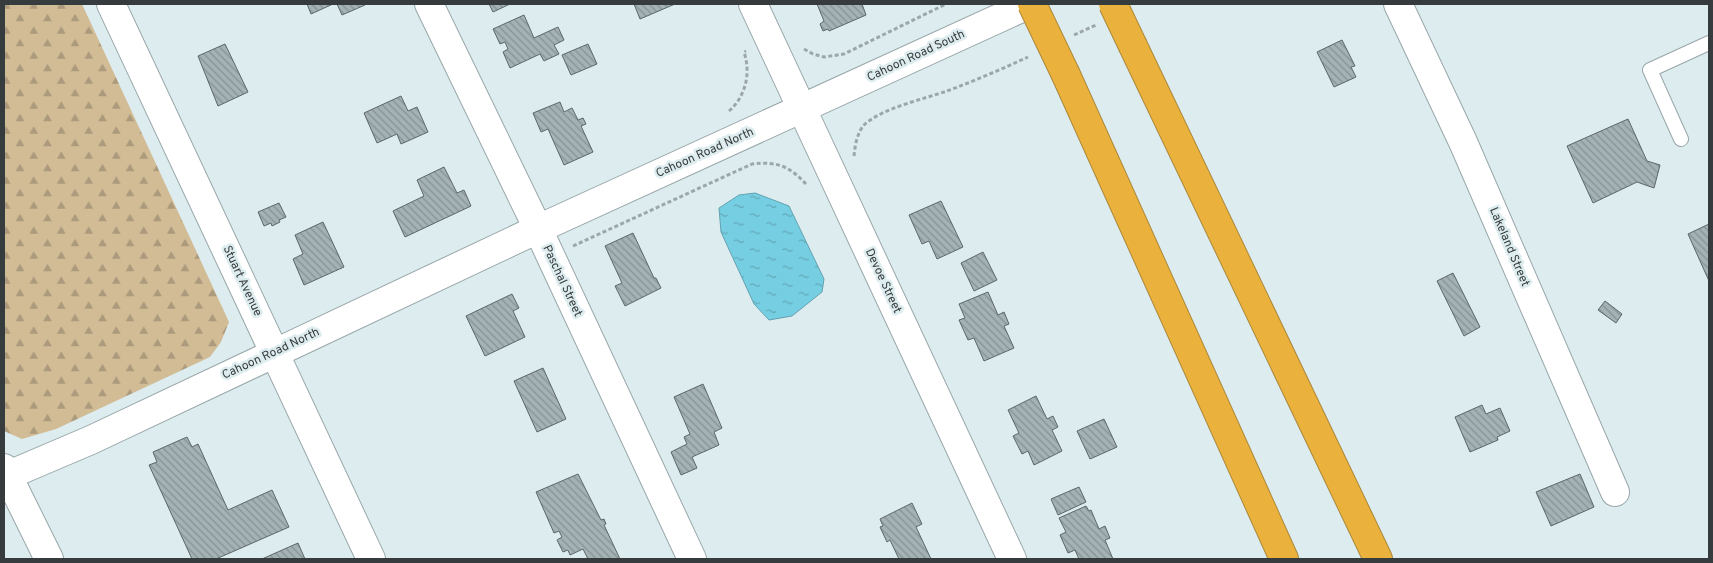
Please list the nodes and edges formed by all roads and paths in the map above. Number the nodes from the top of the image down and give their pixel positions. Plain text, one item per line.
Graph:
1 (111, 4) edge
2 (430, 4) edge
3 (753, 4) edge
4 (946, 4) edge
5 (1031, 4) edge
6 (1398, 4) edge
7 (1105, 14) edge
8 (1070, 37) dead end
9 (770, 42) junction
10 (1709, 43) edge
11 (802, 47) dead end
12 (1035, 53) dead end
13 (802, 109) junction
14 (723, 114) dead end
15 (1681, 139) dead end
16 (854, 159) dead end
17 (569, 215) junction
18 (538, 229) junction
19 (581, 242) dead end
20 (275, 352) junction
21 (5, 474) edge
22 (1615, 492) dead end
23 (49, 559) edge
24 (371, 559) edge
25 (692, 559) edge
26 (1012, 559) edge
27 (1284, 559) edge
28 (1378, 559) edge

1 - 20 street, Stuart Avenue
2 - 18 street, Paschal Street
3 - 9 street, Devoe Street
4 - 11 path
5 - 13 street, Cahoon Road South
5 - 27 highway, bridge
6 - 22 street, Lakeland Street
7 - 8 path
7 - 28 highway, bridge
9 - 13 street, Devoe Street
9 - 14 path
10 - 15 lane
12 - 16 path
13 - 17 street, Cahoon Road North
13 - 26 street, Devoe Street
17 - 18 street
17 - 19 path
18 - 20 street, Cahoon Road North
18 - 25 street, Paschal Street
20 - 21 street, Cahoon Road North
20 - 24 street, Stuart Avenue
21 - 23 street

